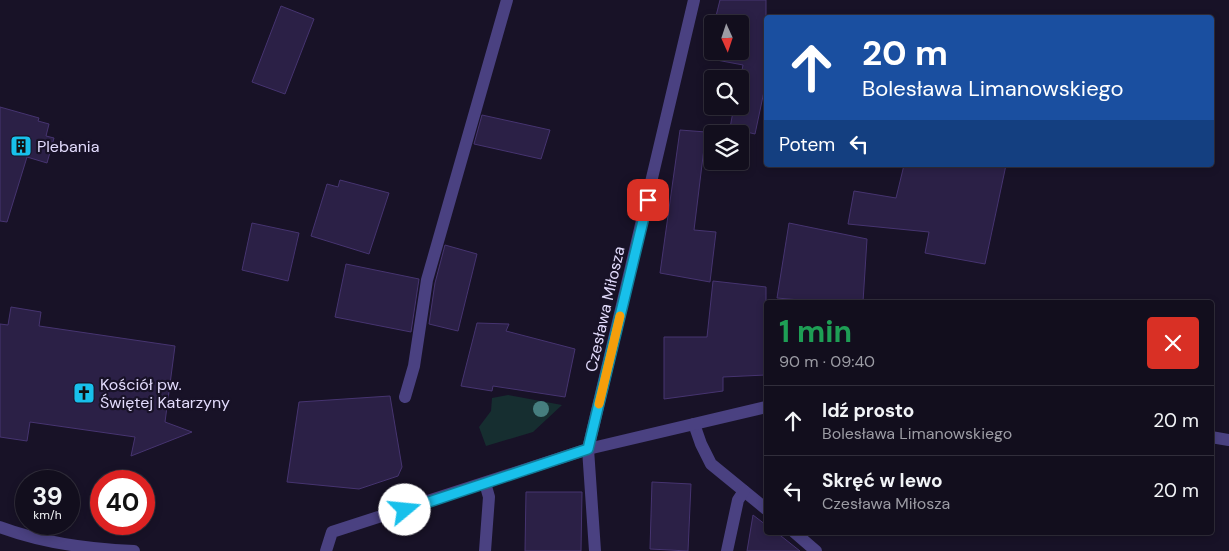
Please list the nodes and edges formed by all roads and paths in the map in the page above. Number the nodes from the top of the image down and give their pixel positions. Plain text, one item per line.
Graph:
1 (507, 0) edge
2 (694, 0) edge
3 (406, 397) dead end
4 (764, 407) edge
5 (694, 424) junction
6 (1214, 438) edge
7 (1229, 440) edge
8 (588, 449) junction
9 (484, 483) junction
10 (744, 491) junction
11 (764, 507) edge
12 (0, 527) edge
13 (797, 535) edge
14 (134, 551) edge
15 (326, 551) edge
16 (485, 551) edge
17 (595, 551) edge
18 (727, 551) edge
19 (816, 551) edge

1 - 3 street
2 - 8 street, Czesława Miłosza
4 - 5 street
5 - 8 street
5 - 10 street
6 - 7 street
8 - 9 street
8 - 17 street, Czesława Miłosza
9 - 15 street
9 - 16 street
10 - 11 street
10 - 18 street
12 - 14 street
13 - 19 street

